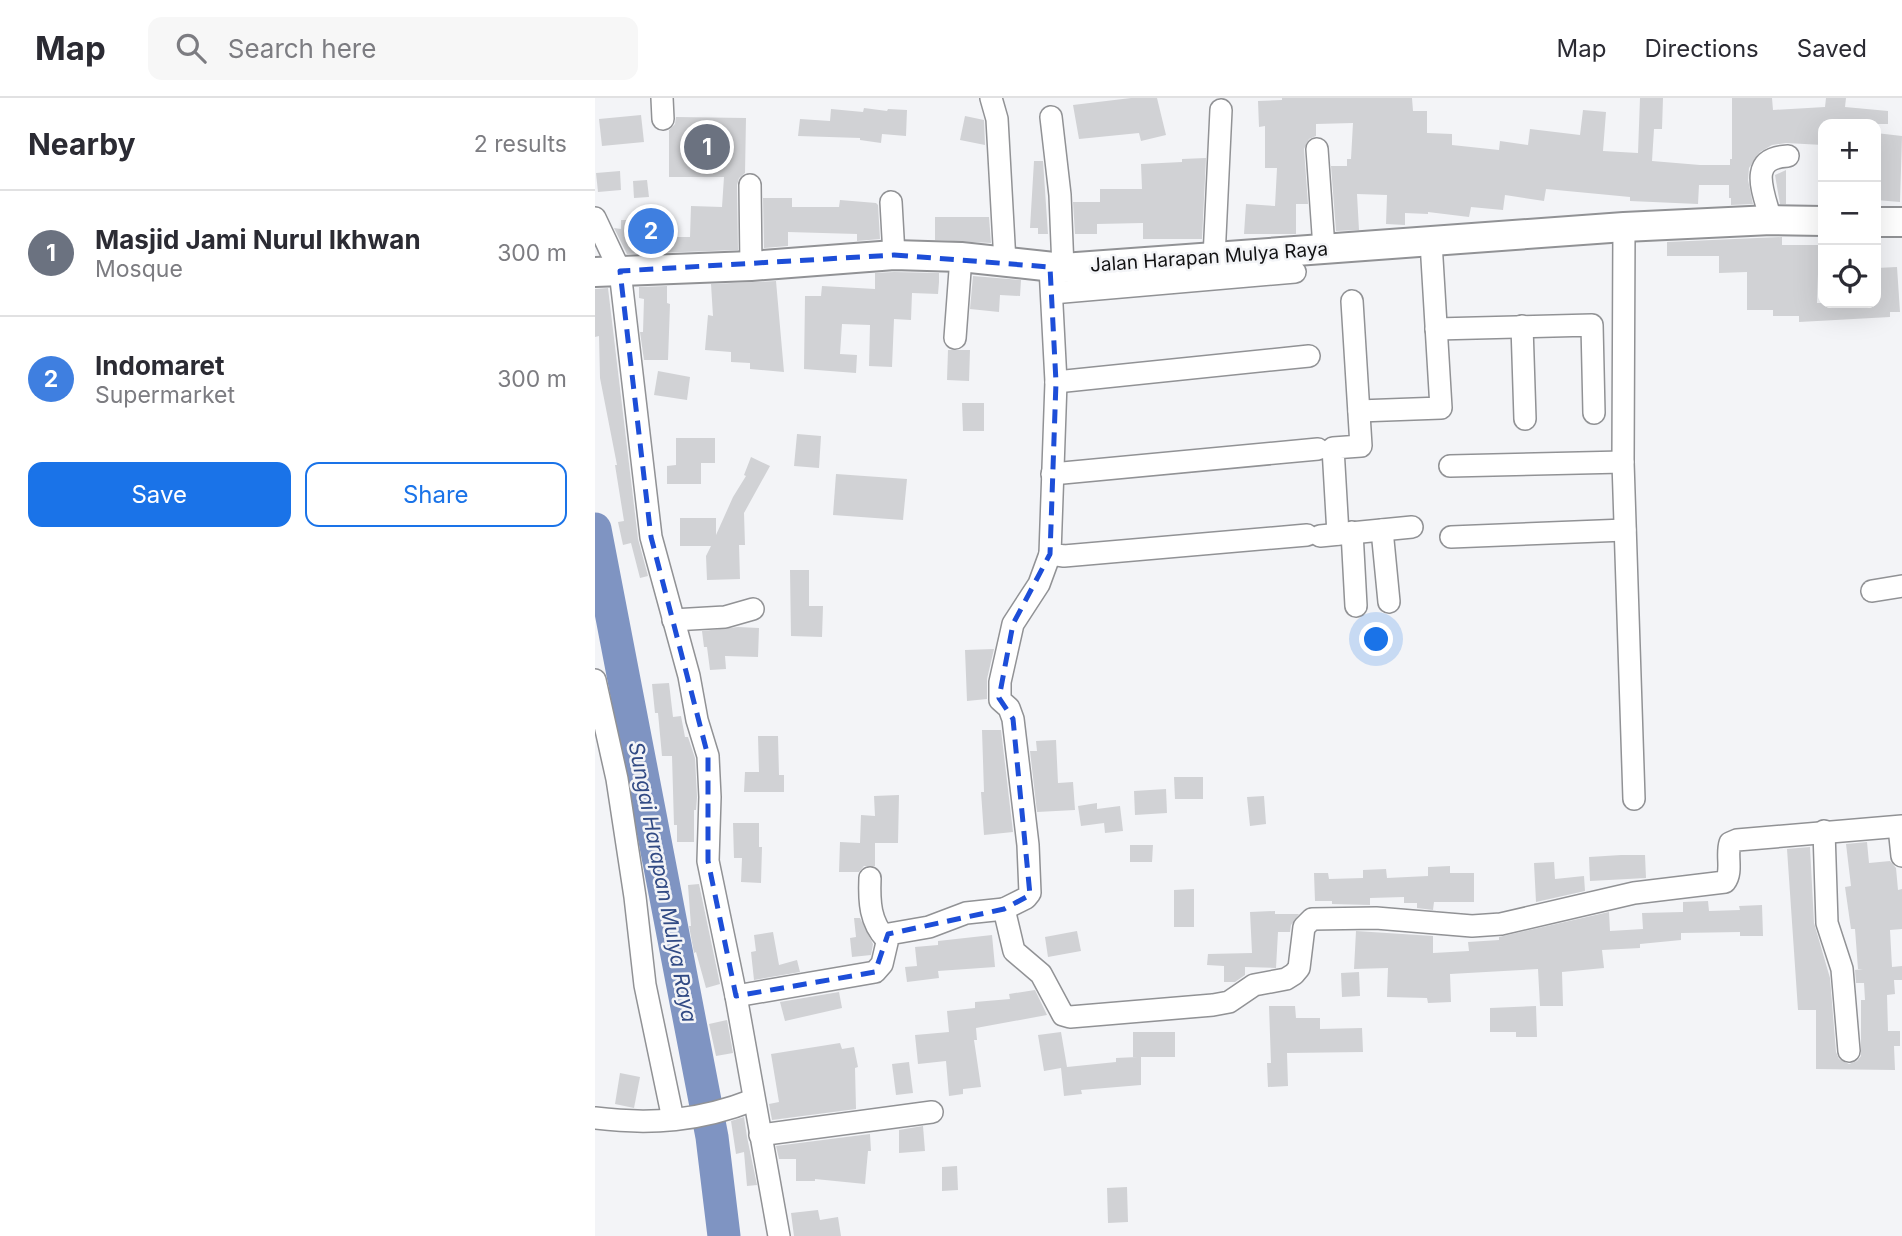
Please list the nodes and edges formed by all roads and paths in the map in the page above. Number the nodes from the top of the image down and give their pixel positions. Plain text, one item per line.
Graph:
1 (991, 98) edge
2 (1221, 110) dead end
3 (1051, 117) dead end
4 (1317, 149) dead end
5 (1788, 156) dead end
6 (750, 185) dead end
7 (891, 202) dead end
8 (595, 218) edge
9 (1771, 220) junction
10 (1818, 221) edge
11 (1881, 222) edge
12 (1902, 222) edge
13 (1624, 227) junction
14 (1431, 242) junction
15 (1324, 248) junction
16 (894, 255) junction
17 (961, 257) junction
18 (1214, 258) junction
19 (1005, 262) junction
20 (751, 265) junction
21 (608, 271) edge
22 (1295, 272) dead end
23 (1055, 276) junction
24 (1352, 301) dead end
25 (1522, 326) junction
26 (1436, 329) junction
27 (955, 338) dead end
28 (1309, 356) dead end
29 (1056, 382) junction
30 (1359, 411) junction
31 (1594, 412) dead end
32 (1525, 419) dead end
33 (1318, 449) dead end
34 (1623, 462) junction
35 (1450, 466) dead end
36 (1052, 474) junction
37 (1412, 527) dead end
38 (1382, 530) junction
39 (1625, 530) junction
40 (1329, 534) junction
41 (1451, 537) dead end
42 (1050, 554) junction
43 (1902, 586) edge
44 (1872, 591) dead end
45 (1389, 602) dead end
46 (1356, 606) dead end
47 (753, 609) dead end
48 (673, 620) junction
49 (595, 680) edge
50 (1634, 799) dead end
51 (1901, 827) edge
52 (1823, 831) junction
53 (1902, 856) edge
54 (870, 878) dead end
55 (1004, 909) junction
56 (886, 940) junction
57 (736, 996) junction
58 (1849, 1051) dead end
59 (753, 1100) junction
60 (932, 1112) dead end
61 (595, 1118) edge
62 (683, 1118) junction
63 (760, 1135) junction
64 (779, 1236) edge

1 - 19 street
2 - 18 street
3 - 23 street
4 - 15 street
5 - 9 street
6 - 20 street
7 - 16 street
8 - 21 street
9 - 10 street, Jalan Harapan Mulya Raya
9 - 13 street, Jalan Harapan Mulya Raya
11 - 12 street
13 - 14 street, Jalan Harapan Mulya Raya
13 - 34 street
14 - 15 street, Jalan Harapan Mulya Raya
14 - 26 street
15 - 18 street, Jalan Harapan Mulya Raya
16 - 17 street, Jalan Harapan Mulya Raya
16 - 20 street, Jalan Harapan Mulya Raya
17 - 19 street, Jalan Harapan Mulya Raya
17 - 27 street
18 - 23 street, Jalan Harapan Mulya Raya
19 - 23 street, Jalan Harapan Mulya Raya
20 - 21 street, Jalan Harapan Mulya Raya
21 - 48 street
22 - 23 street
23 - 29 street
24 - 30 street
25 - 26 street
25 - 31 street
25 - 32 street
26 - 30 street
28 - 29 street
29 - 36 street
30 - 40 street
33 - 36 street
34 - 35 street
34 - 39 street
36 - 42 street
37 - 38 street
38 - 40 street
38 - 45 street
39 - 41 street
39 - 50 street
40 - 42 street
40 - 46 street
42 - 55 street
43 - 44 street
47 - 48 street
48 - 57 street
49 - 62 street
51 - 52 street
51 - 53 street
52 - 55 street
52 - 58 street
54 - 56 street
55 - 56 street
56 - 57 street
57 - 59 street
59 - 62 street
59 - 63 street
60 - 63 street
61 - 62 street
63 - 64 street

